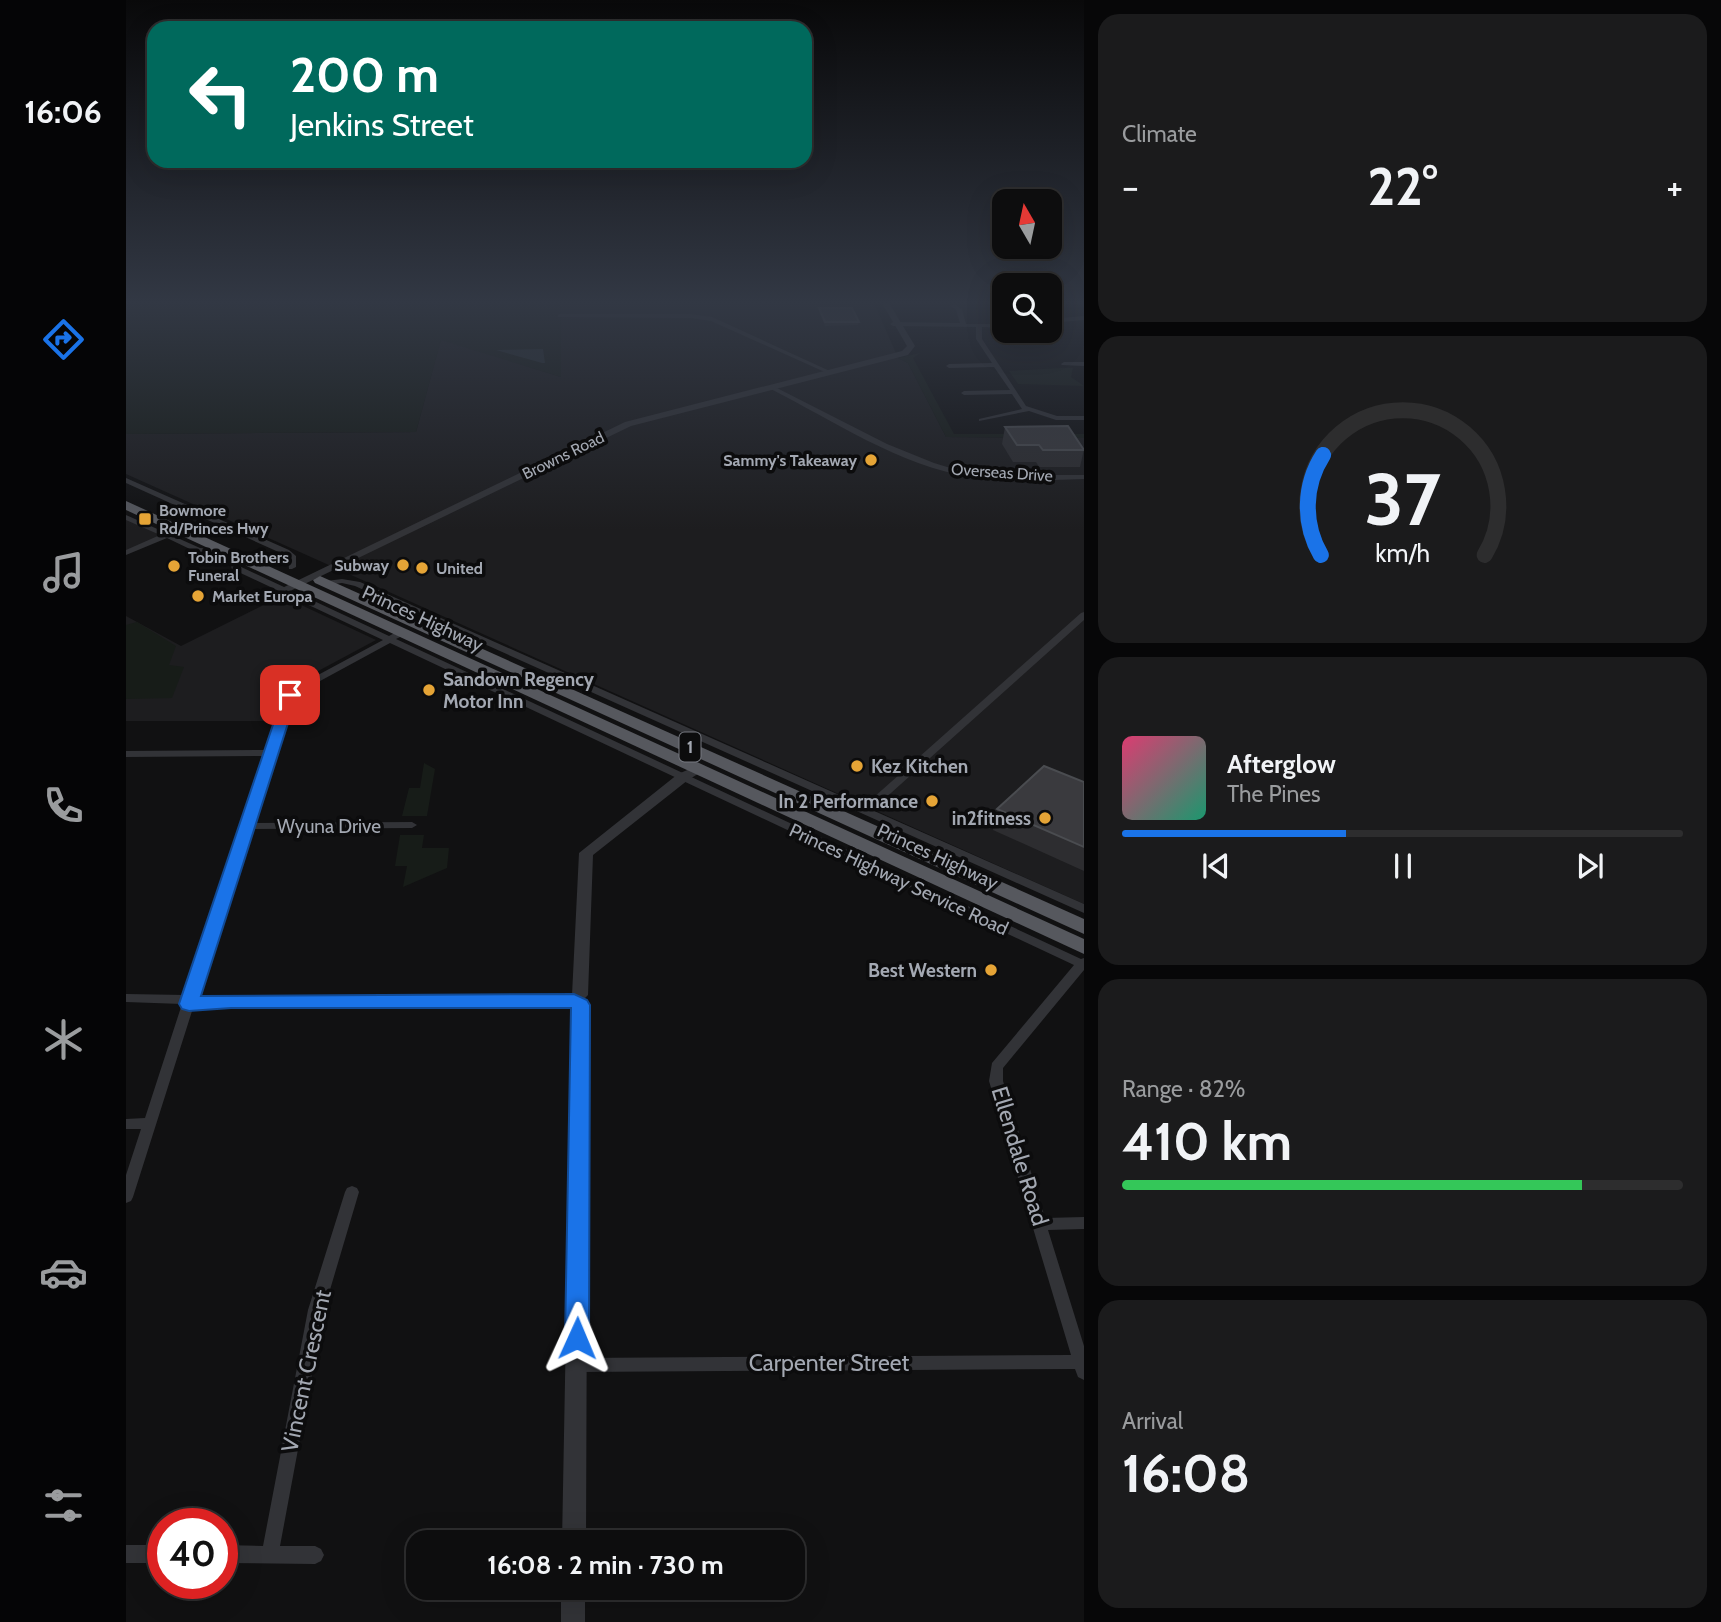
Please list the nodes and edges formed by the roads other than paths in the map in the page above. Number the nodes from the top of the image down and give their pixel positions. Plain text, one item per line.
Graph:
1 (803, 379) edge
2 (1005, 379) edge
3 (771, 387) junction
4 (1014, 392) junction
5 (964, 393) dead end
6 (1029, 410) junction
7 (1084, 418) edge
8 (981, 420) dead end
9 (1084, 477) edge
10 (126, 480) edge
11 (126, 492) edge
12 (126, 505) edge
13 (126, 517) edge
14 (181, 530) junction
15 (197, 530) junction
16 (166, 536) junction
17 (231, 552) junction
18 (126, 553) edge
19 (302, 580) junction
20 (1084, 615) edge
21 (396, 636) junction
22 (595, 704) junction
23 (270, 753) junction
24 (126, 754) edge
25 (687, 768) junction
26 (865, 811) junction
27 (412, 825) dead end
28 (246, 826) junction
29 (1084, 909) edge
30 (1084, 927) edge
31 (1081, 956) edge
32 (126, 998) edge
33 (190, 999) junction
34 (578, 1000) junction
35 (150, 1123) junction
36 (126, 1124) edge
37 (352, 1192) dead end
38 (126, 1197) edge
39 (1084, 1223) edge
40 (1041, 1224) junction
41 (577, 1365) junction
42 (1082, 1367) edge
43 (574, 1530) edge
44 (270, 1553) junction
45 (126, 1554) edge
46 (147, 1554) edge
47 (238, 1554) edge
48 (315, 1555) dead end
49 (573, 1600) edge
50 (573, 1622) edge

1 - 3 street, Browns Road
2 - 4 street
3 - 9 street, Overseas Drive
3 - 19 street, Browns Road
4 - 5 street
4 - 6 street
6 - 7 street
6 - 8 street
10 - 19 street
11 - 15 highway, Princes Highway / 1
12 - 14 highway, Princes Highway / 1
13 - 16 street
14 - 15 highway, Princes Highway / 1
14 - 16 street
15 - 17 highway, Princes Highway / 1
15 - 19 highway, Princes Highway / 1
16 - 17 street
16 - 18 street
17 - 19 highway, Princes Highway / 1
19 - 21 highway, Princes Highway / 1
19 - 22 highway, Princes Highway / 1
19 - 26 street
20 - 26 street
21 - 23 street
21 - 25 highway, Princes Highway / 1
22 - 25 highway
22 - 30 highway, Princes Highway / 1
23 - 24 street
23 - 28 street
25 - 31 highway, Princes Highway / 1
25 - 31 street, Princes Highway Service Road
25 - 34 street
26 - 29 street
27 - 28 street, Wyuna Drive
28 - 33 street
31 - 40 street, Ellendale Road
32 - 33 street
33 - 34 street
33 - 35 street
34 - 41 street
35 - 36 street
35 - 38 street
37 - 44 street, Vincent Crescent
39 - 40 street
40 - 42 street, Ellendale Road
41 - 42 street, Carpenter Street
41 - 43 street
44 - 47 street
44 - 48 street
45 - 46 street
49 - 50 street

